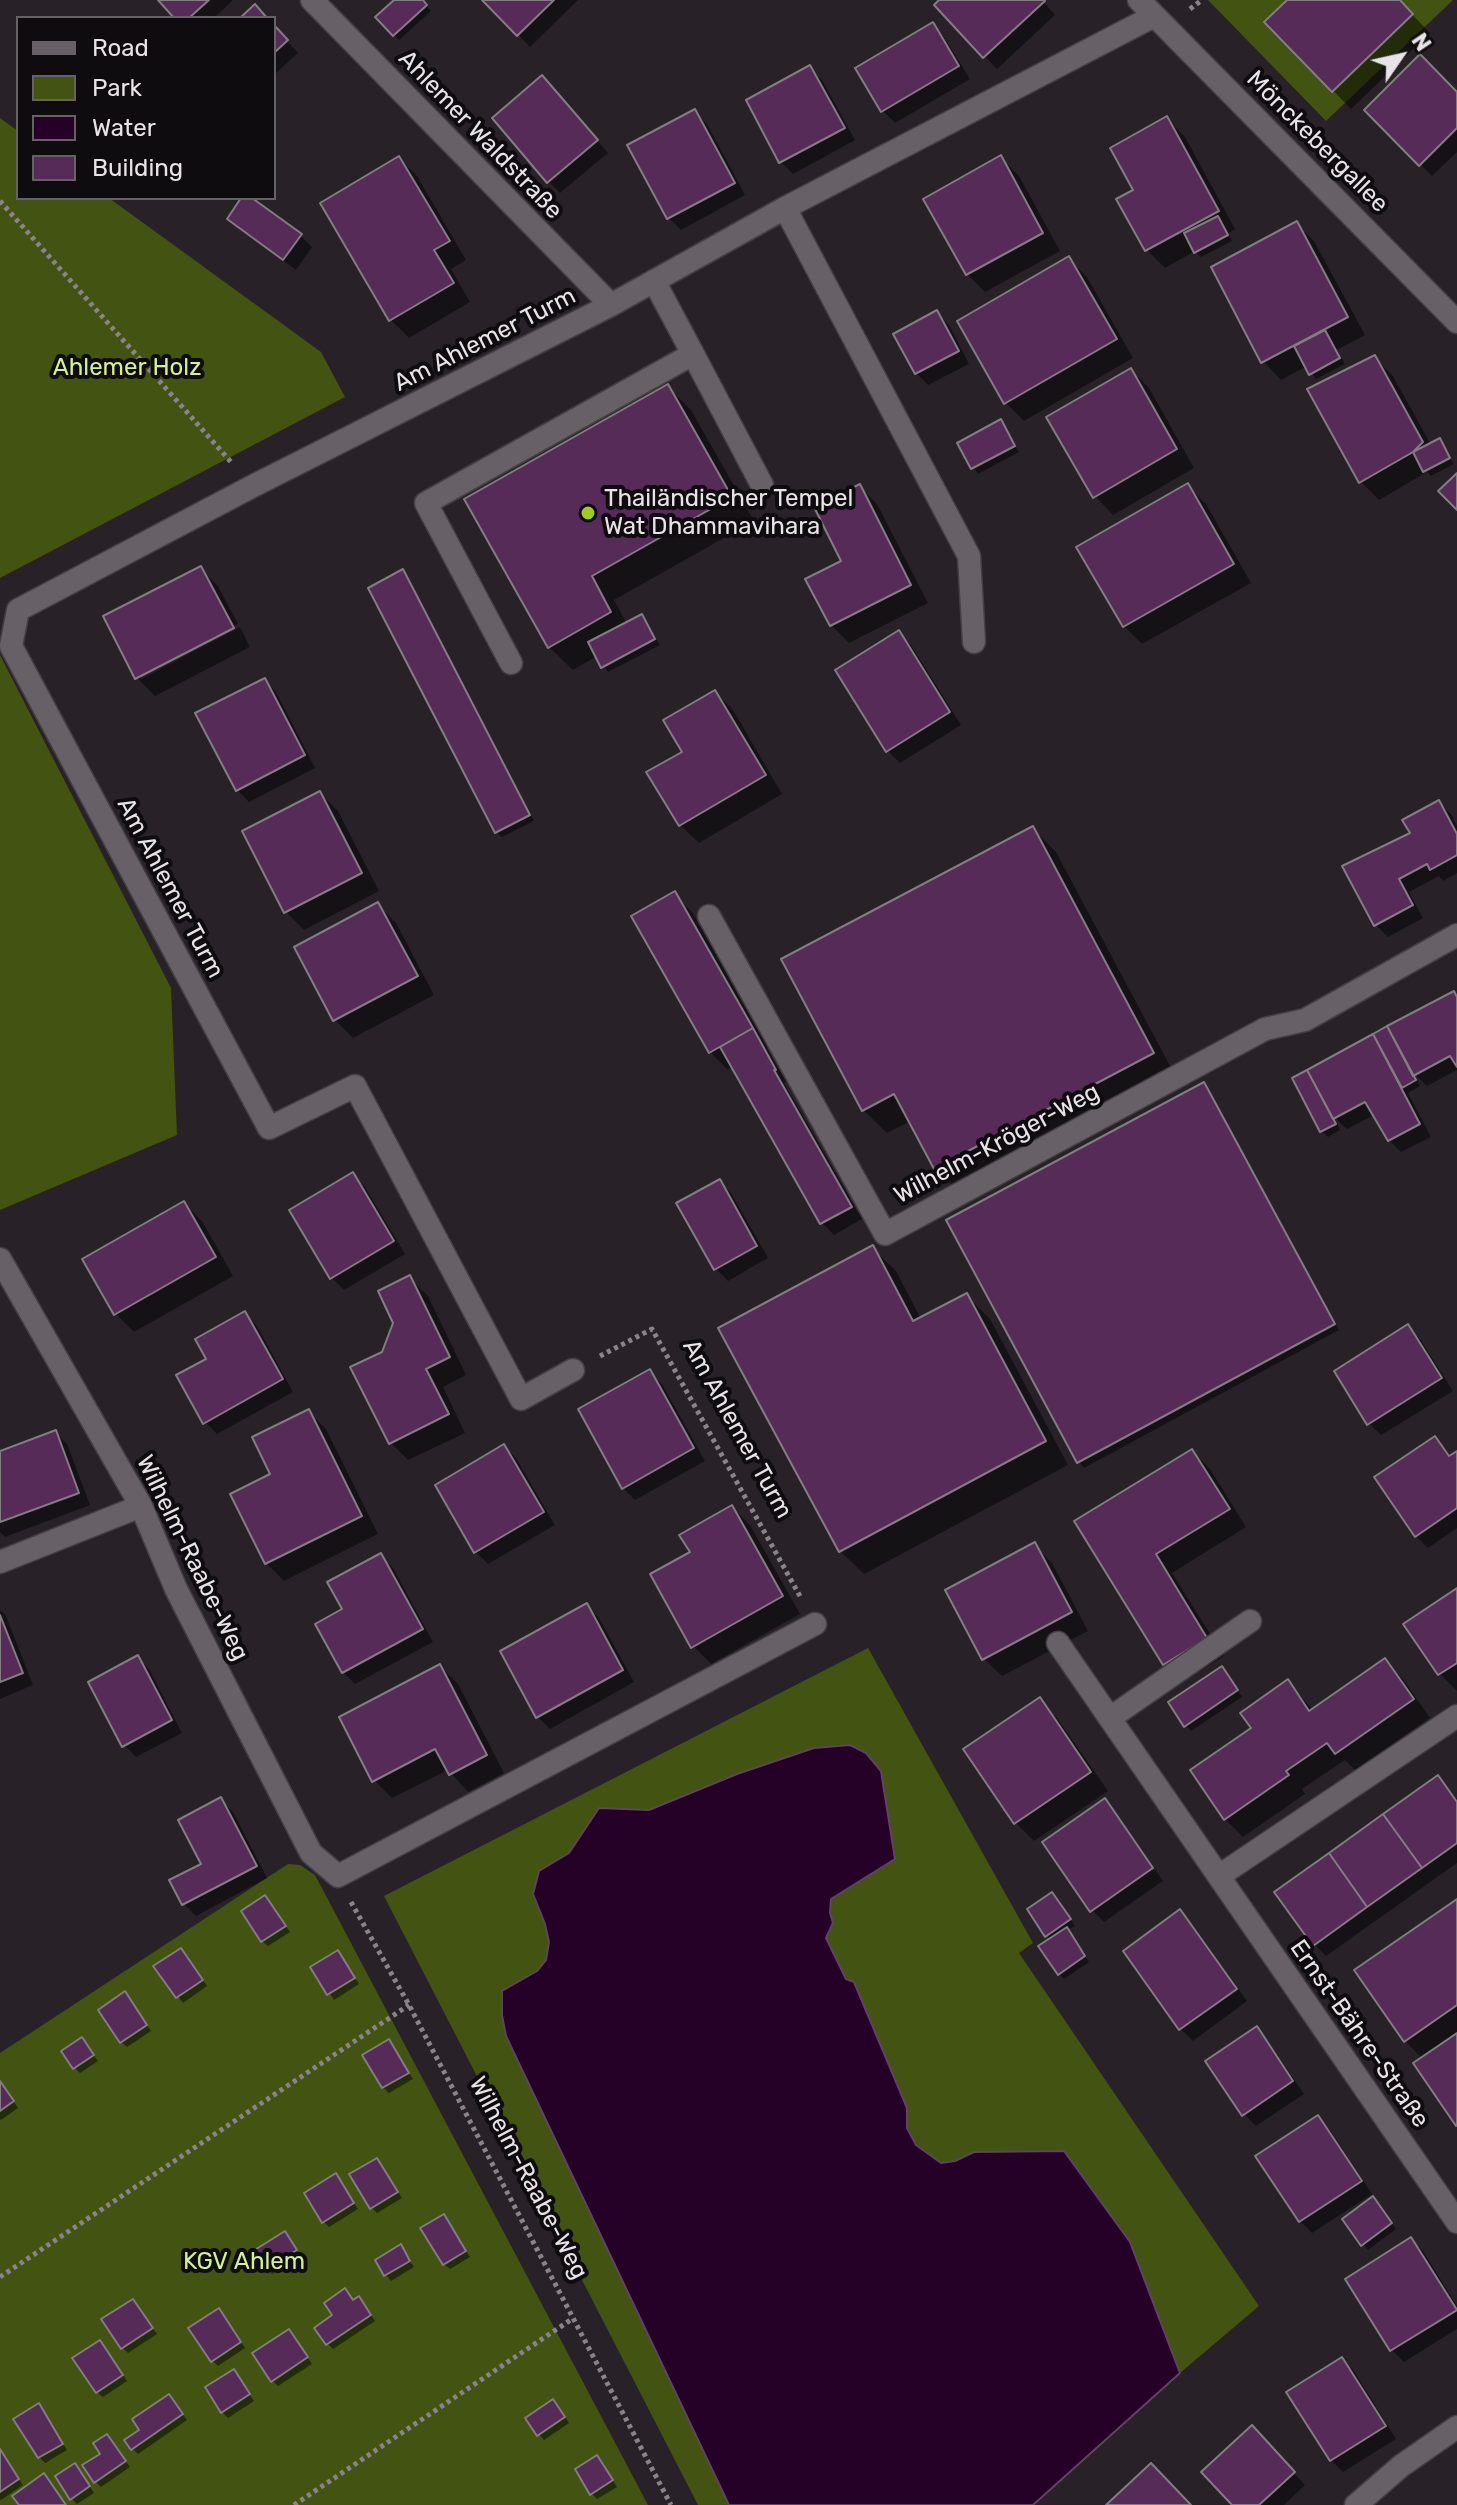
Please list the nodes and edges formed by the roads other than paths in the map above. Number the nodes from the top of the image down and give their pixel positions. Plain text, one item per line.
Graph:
1 (312, 0) edge
2 (1147, 8) edge
3 (785, 208) junction
4 (654, 281) junction
5 (611, 305) junction
6 (1457, 322) edge
7 (693, 354) junction
8 (762, 485) dead end
9 (974, 642) dead end
10 (511, 663) dead end
11 (709, 916) dead end
12 (1457, 935) edge
13 (0, 1259) edge
14 (573, 1370) road end
15 (141, 1506) junction
16 (0, 1562) edge
17 (1250, 1621) dead end
18 (815, 1624) road end
19 (1058, 1643) dead end
20 (1457, 1716) edge
21 (1110, 1718) junction
22 (1219, 1876) junction
23 (1457, 2222) edge
24 (1457, 2427) edge
25 (1356, 2505) edge

1 - 5 street, Ahlemer Waldstraße
2 - 3 street, Am Ahlemer Turm
2 - 6 street, Mönckebergallee
3 - 4 street, Am Ahlemer Turm
3 - 9 street
4 - 5 street, Am Ahlemer Turm
4 - 7 street
5 - 14 street, Am Ahlemer Turm
7 - 8 street
7 - 10 street
11 - 12 street, Wilhelm-Kröger-Weg
13 - 15 street, Wilhelm-Raabe-Weg
15 - 16 street
15 - 18 street, Wilhelm-Raabe-Weg
17 - 21 street
19 - 21 street, Ernst-Bähre-Straße
20 - 22 street
21 - 22 street, Ernst-Bähre-Straße
22 - 23 street, Ernst-Bähre-Straße
24 - 25 street

